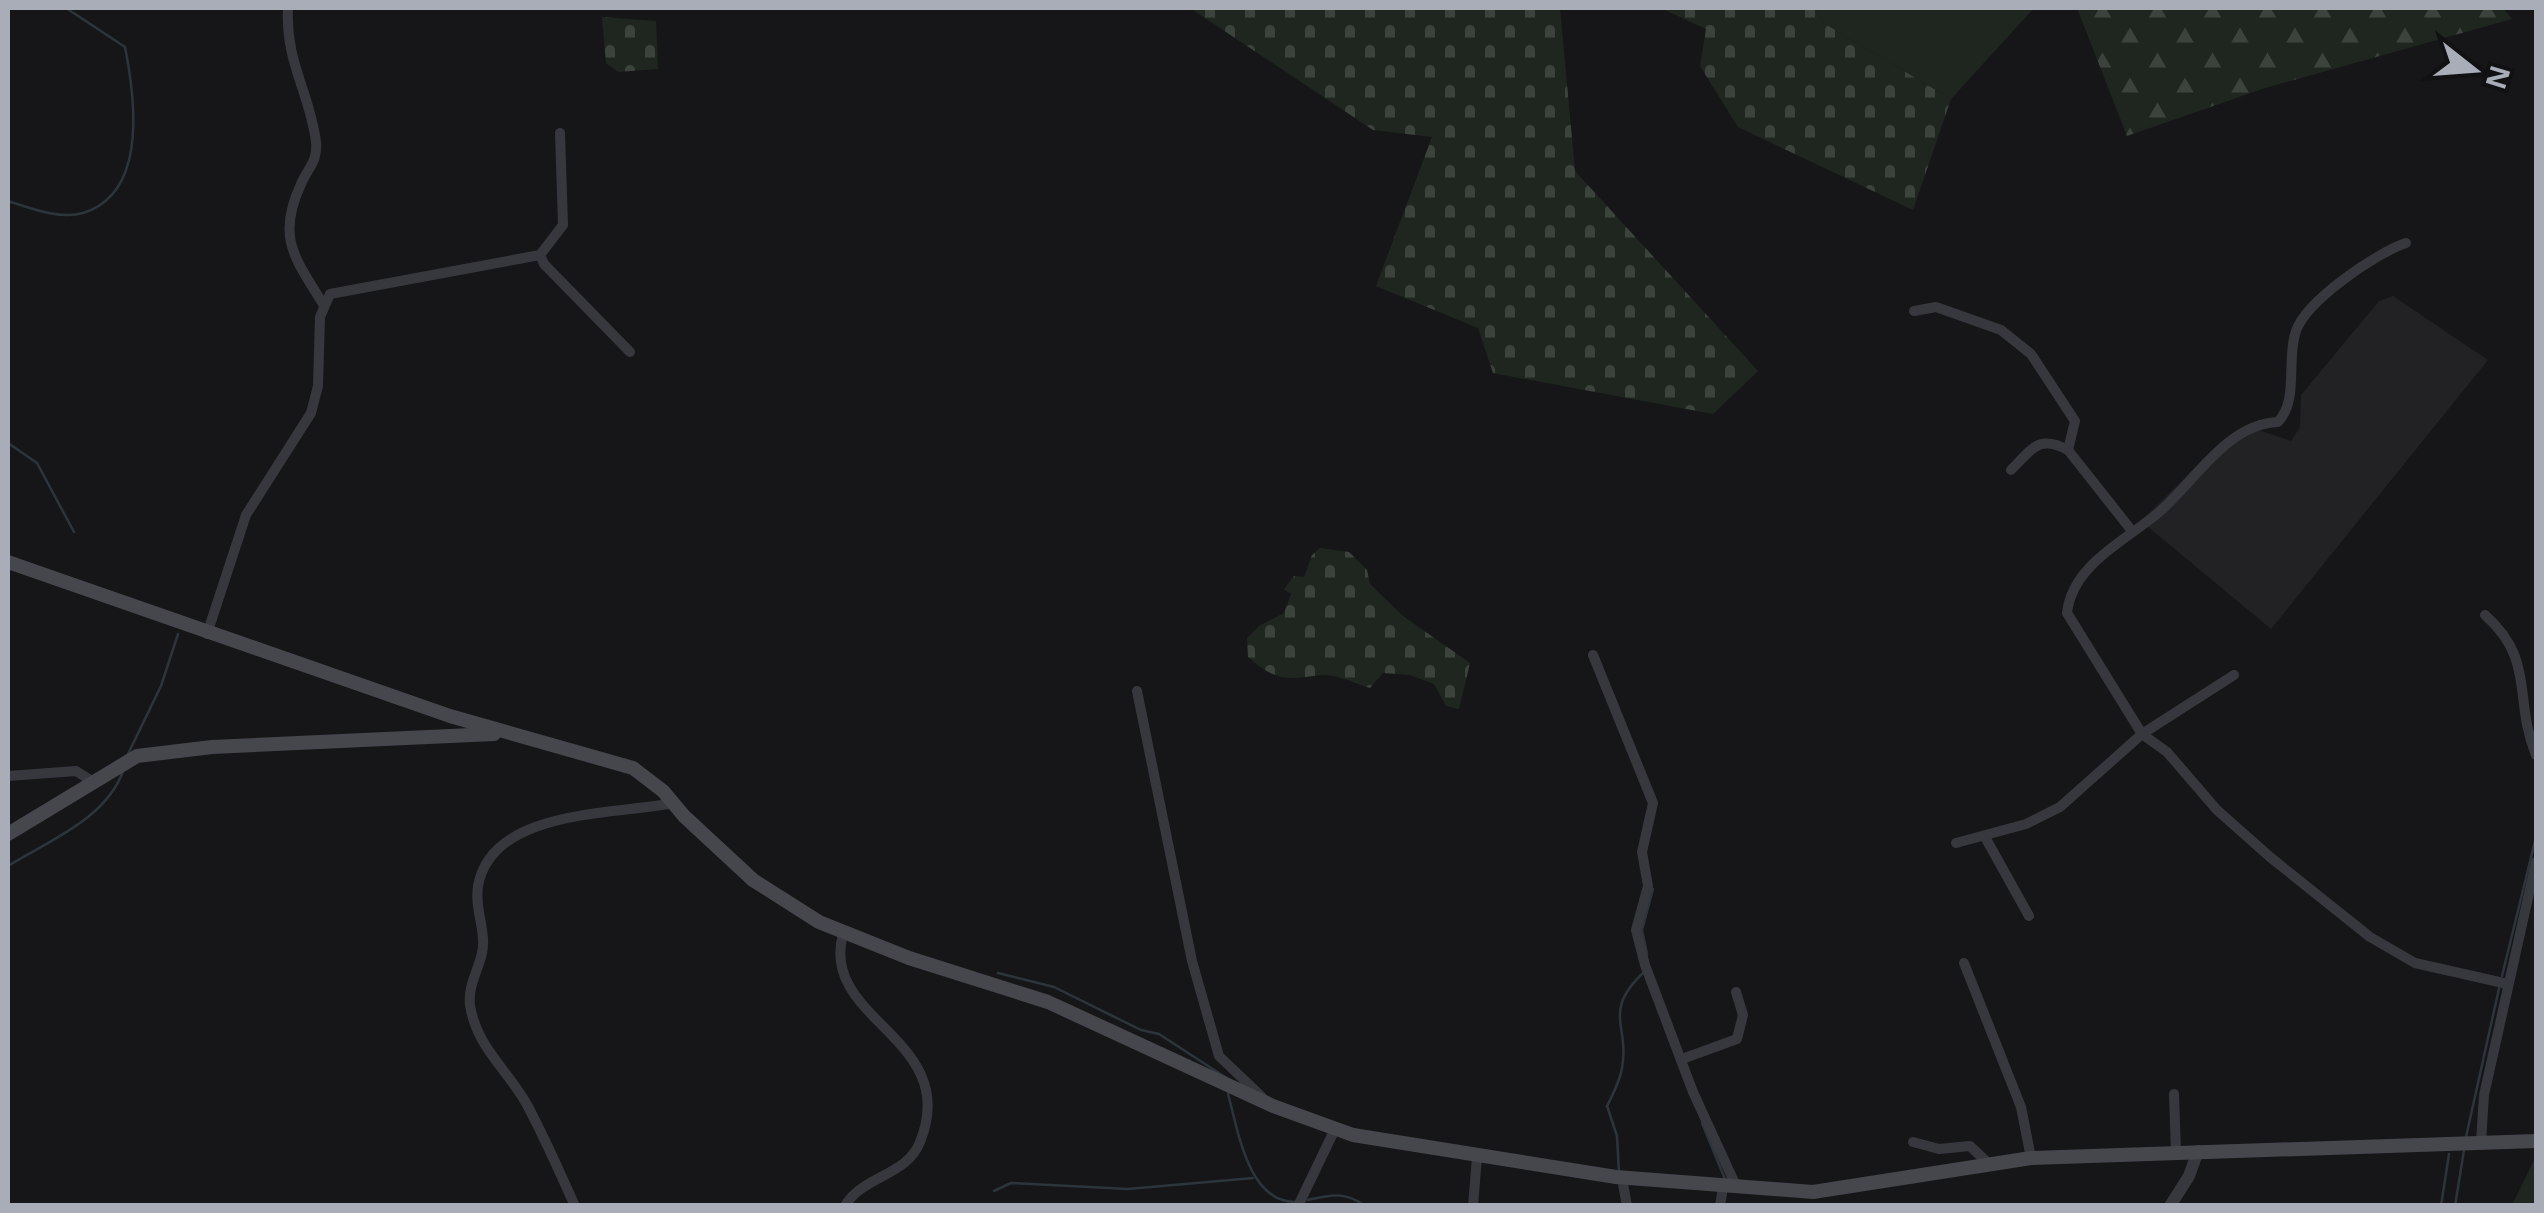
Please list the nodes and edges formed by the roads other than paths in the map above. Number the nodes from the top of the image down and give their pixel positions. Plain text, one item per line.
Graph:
1 (288, 8) edge
2 (560, 133) dead end
3 (2406, 243) dead end
4 (540, 254) junction
5 (323, 304) junction
6 (1914, 312) dead end
7 (630, 352) dead end
8 (2068, 450) junction
9 (2011, 470) dead end
10 (2132, 530) junction
11 (8, 562) edge
12 (2485, 616) dead end
13 (207, 634) junction
14 (1594, 655) dead end
15 (2234, 675) dead end
16 (1136, 691) dead end
17 (505, 733) junction
18 (2142, 734) junction
19 (2536, 755) edge
20 (8, 776) edge
21 (92, 781) junction
22 (674, 803) junction
23 (8, 834) edge
24 (1985, 837) junction
25 (1956, 842) dead end
26 (2536, 862) edge
27 (2029, 916) dead end
28 (843, 934) junction
29 (1964, 963) dead end
30 (2502, 983) junction
31 (1736, 992) dead end
32 (1682, 1059) junction
33 (2174, 1094) dead end
34 (1273, 1106) junction
35 (1334, 1129) junction
36 (2536, 1141) edge
37 (1913, 1142) dead end
38 (2470, 1142) junction
39 (2198, 1151) junction
40 (2176, 1152) junction
41 (1477, 1157) junction
42 (2032, 1158) junction
43 (1988, 1164) junction
44 (1620, 1178) junction
45 (1728, 1187) junction
46 (575, 1206) edge
47 (845, 1206) edge
48 (1298, 1206) edge
49 (1473, 1206) edge
50 (1627, 1206) edge
51 (1720, 1206) edge
52 (2170, 1206) edge

1 - 5 street
2 - 4 street
3 - 10 street
4 - 5 street
4 - 7 street
5 - 13 street
6 - 8 street
8 - 9 street
8 - 10 street
10 - 18 street
11 - 13 main road
12 - 19 street
13 - 17 main road
14 - 32 street
15 - 18 street
16 - 34 street
17 - 21 main road
17 - 22 main road
18 - 24 street
18 - 30 street
20 - 21 street
21 - 23 main road
22 - 28 main road
22 - 46 street
24 - 25 street
24 - 27 street
26 - 30 street
28 - 34 main road
28 - 47 street
29 - 42 street
30 - 38 street
31 - 32 street
32 - 45 street
33 - 40 street
34 - 35 main road
35 - 41 main road
35 - 48 street
36 - 38 main road
37 - 43 street
38 - 39 main road
39 - 40 main road
39 - 52 street
40 - 42 main road
41 - 44 main road
41 - 49 street
42 - 43 main road
43 - 45 main road
44 - 45 main road
44 - 50 street
45 - 51 street

